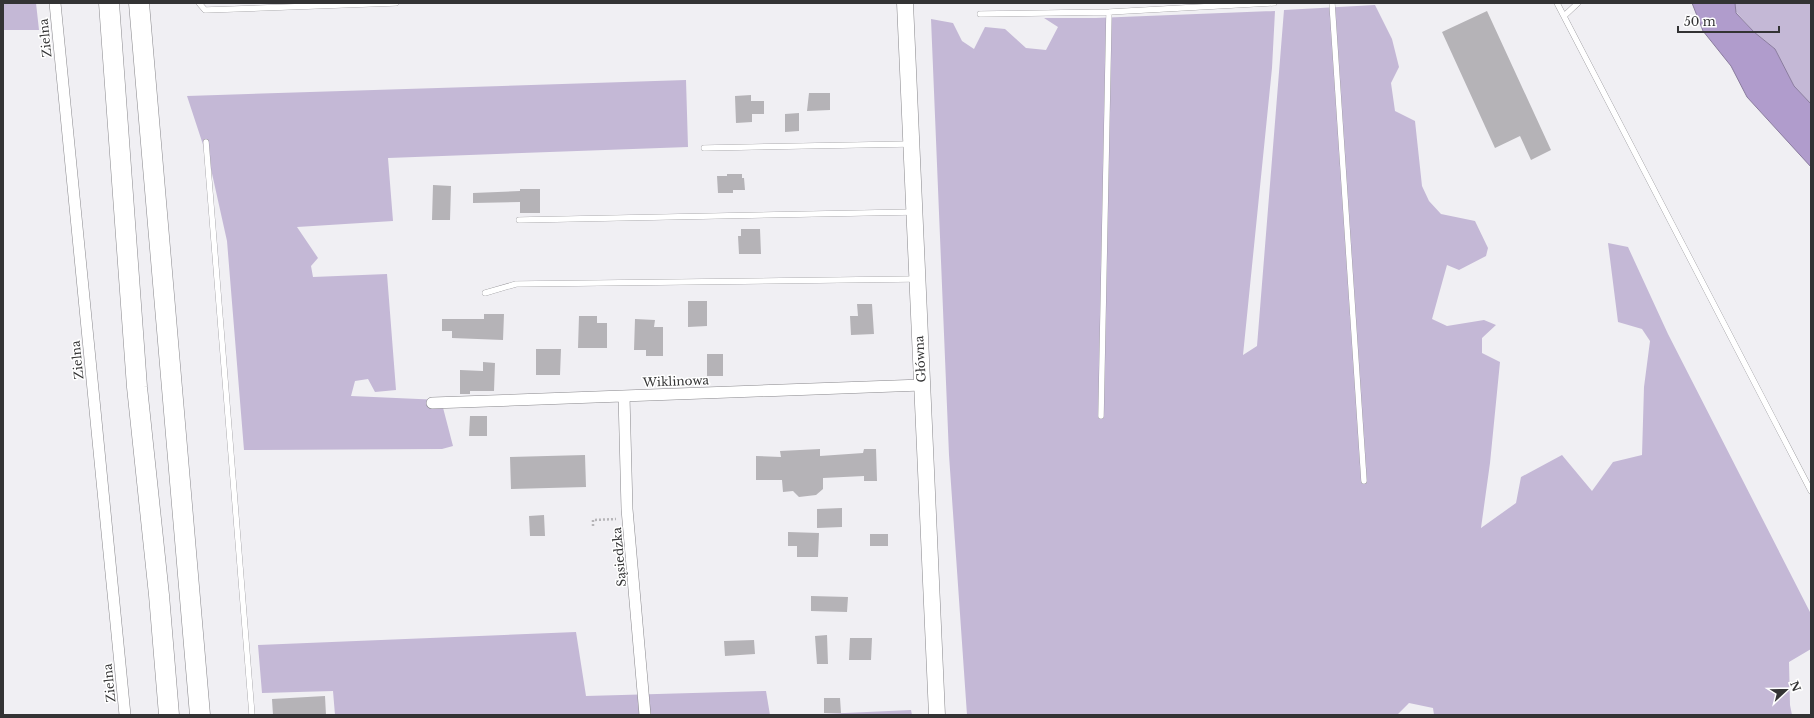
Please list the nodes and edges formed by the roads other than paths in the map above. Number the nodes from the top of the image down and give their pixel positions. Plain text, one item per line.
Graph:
1 (55, 3) edge
2 (109, 3) edge
3 (139, 3) edge
4 (199, 3) edge
5 (396, 3) edge
6 (905, 3) edge
7 (1274, 3) edge
8 (1332, 3) edge
9 (1557, 3) edge
10 (1578, 3) edge
11 (1109, 12) junction
12 (980, 14) dead end
13 (1564, 16) junction
14 (206, 142) dead end
15 (912, 144) junction
16 (704, 148) dead end
17 (914, 212) junction
18 (519, 220) dead end
19 (916, 279) junction
20 (485, 293) dead end
21 (922, 385) junction
22 (624, 396) junction
23 (432, 403) dead end
24 (1101, 416) dead end
25 (1364, 481) dead end
26 (1811, 492) edge
27 (125, 715) edge
28 (169, 715) edge
29 (200, 715) edge
30 (252, 715) edge
31 (645, 715) edge
32 (937, 715) edge

1 - 27 street, Zielna
2 - 28 highway
3 - 29 highway
4 - 5 lane
6 - 15 main road, Główna
7 - 11 lane
8 - 25 lane
9 - 13 lane
10 - 13 lane
11 - 12 lane
11 - 24 lane
13 - 26 lane
14 - 30 lane
15 - 16 lane
15 - 17 main road, Główna
17 - 18 lane
17 - 19 main road, Główna
19 - 20 lane
19 - 21 main road, Główna
21 - 22 street, Wiklinowa
21 - 32 main road, Główna
22 - 23 street, Wiklinowa
22 - 31 street, Sąsiedzka

